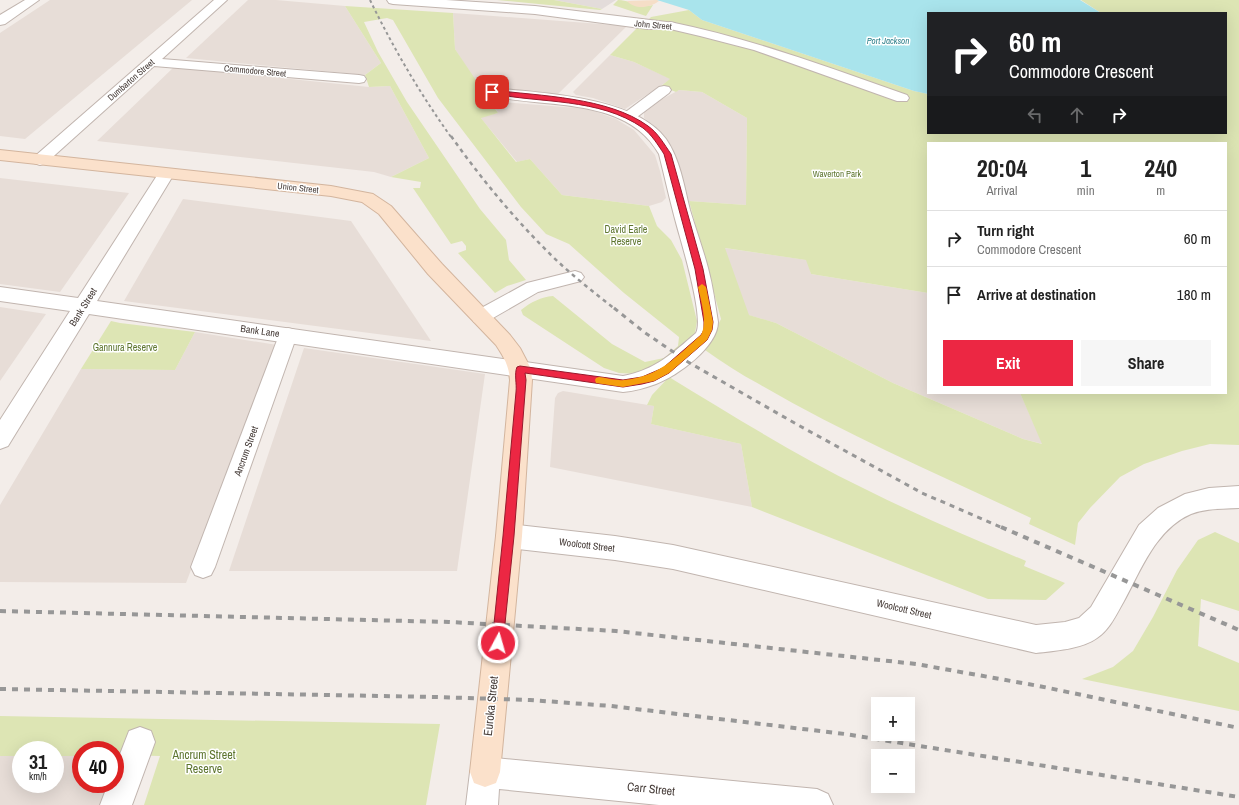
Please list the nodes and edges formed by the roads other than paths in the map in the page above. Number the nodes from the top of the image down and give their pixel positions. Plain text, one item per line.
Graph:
1 (33, 0) edge
2 (221, 0) edge
3 (393, 0) edge
4 (0, 21) edge
5 (670, 26) joint
6 (150, 62) junction
7 (359, 79) dead end
8 (664, 90) dead end
9 (492, 92) dead end
10 (902, 98) dead end
11 (628, 117) junction
12 (0, 155) edge
13 (40, 160) junction
14 (166, 174) junction
15 (575, 277) dead end
16 (0, 294) edge
17 (84, 306) junction
18 (480, 318) junction
19 (288, 335) junction
20 (520, 369) junction
21 (0, 438) edge
22 (1239, 498) edge
23 (509, 536) junction
24 (203, 567) dead end
25 (140, 742) dead end
26 (485, 772) junction
27 (116, 805) edge
28 (482, 805) edge
29 (817, 805) edge

1 - 4 street
2 - 6 street, Dumbarton Street
3 - 5 street, John Street
5 - 10 lane, John Street
6 - 7 street, Commodore Street
6 - 13 street, Dumbarton Street
8 - 11 lane
9 - 11 street, Bank Lane
11 - 20 street, Bank Lane
12 - 13 street, Union Street
13 - 14 street, Union Street
14 - 17 street, Bank Street
14 - 18 street, Union Street
15 - 18 lane
16 - 17 street, Bank Lane
17 - 19 street, Bank Lane
17 - 21 street, Bank Street
18 - 20 street, Union Street
19 - 20 street, Bank Lane
19 - 24 lane, Ancrum Street
20 - 23 street, Euroka Street
22 - 23 street, Woolcott Street
23 - 26 street, Euroka Street
25 - 27 street
26 - 28 street, Euroka Street
26 - 29 street, Carr Street

